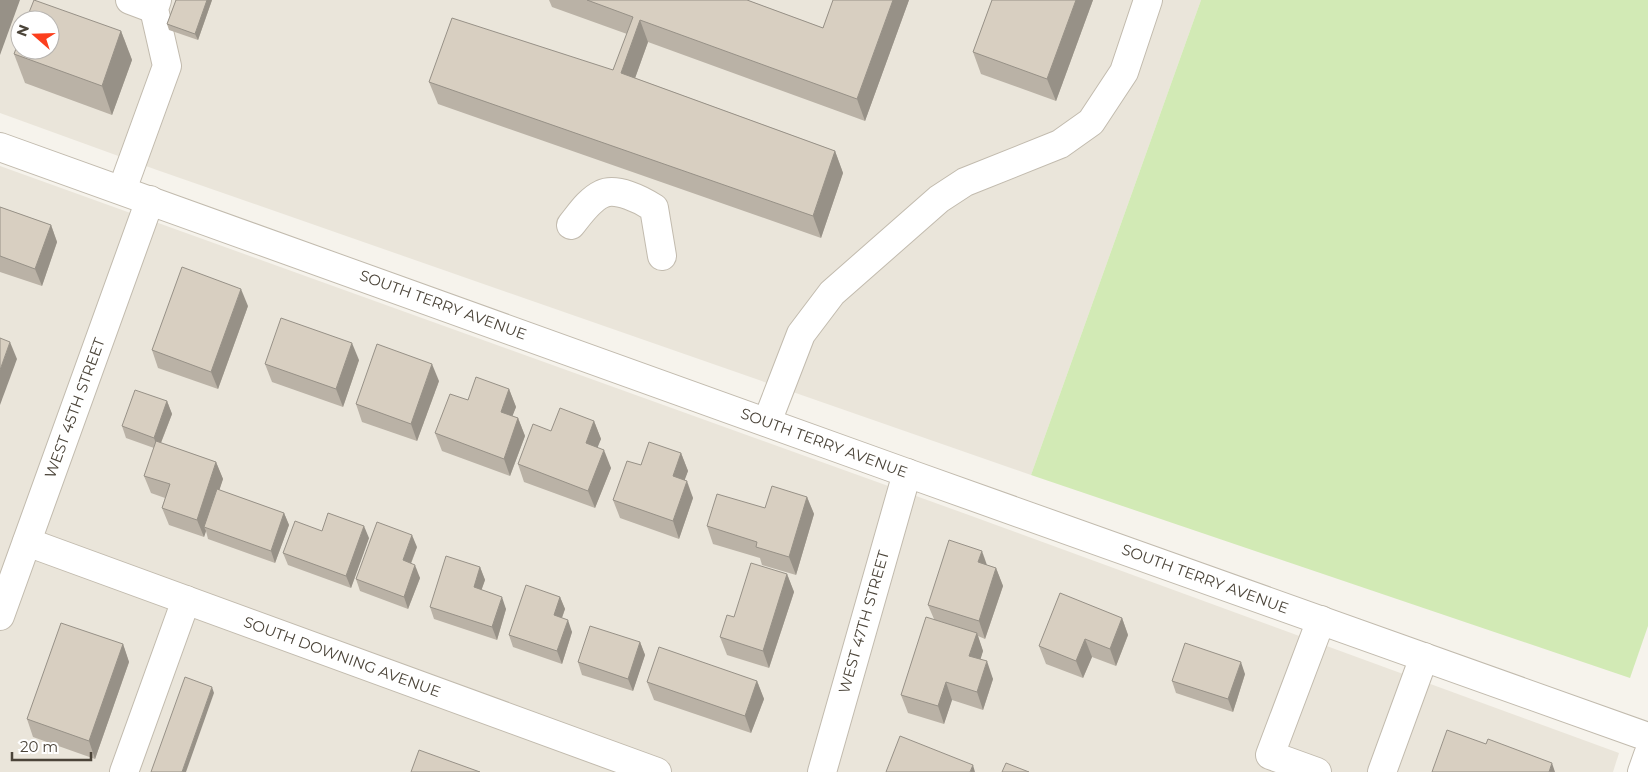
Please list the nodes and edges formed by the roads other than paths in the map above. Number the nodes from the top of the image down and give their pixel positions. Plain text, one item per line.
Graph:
1 (1148, 0) edge
2 (147, 3) edge
3 (0, 147) edge
4 (122, 190) junction
5 (150, 200) junction
6 (571, 225) dead end
7 (662, 256) dead end
8 (767, 422) junction
9 (907, 473) junction
10 (27, 542) junction
11 (186, 600) junction
12 (0, 616) edge
13 (1320, 620) junction
14 (1424, 657) junction
15 (1648, 737) edge
16 (1648, 754) edge
17 (124, 772) edge
18 (657, 772) edge
19 (822, 772) edge
20 (1317, 772) edge
21 (1382, 772) edge
22 (1642, 772) edge

1 - 8 street
2 - 4 street
3 - 4 street, SOUTH TERRY AVENUE
4 - 5 street, SOUTH TERRY AVENUE
5 - 8 street, SOUTH TERRY AVENUE
5 - 10 street, WEST 45TH STREET
6 - 7 street
8 - 9 street, SOUTH TERRY AVENUE
9 - 13 street, SOUTH TERRY AVENUE
9 - 19 street, WEST 47TH STREET
10 - 11 street, SOUTH DOWNING AVENUE
10 - 12 street, WEST 45TH STREET
11 - 17 street
11 - 18 street, SOUTH DOWNING AVENUE
13 - 14 street, SOUTH TERRY AVENUE
13 - 20 street
14 - 15 street, SOUTH TERRY AVENUE
14 - 21 street
16 - 22 street

